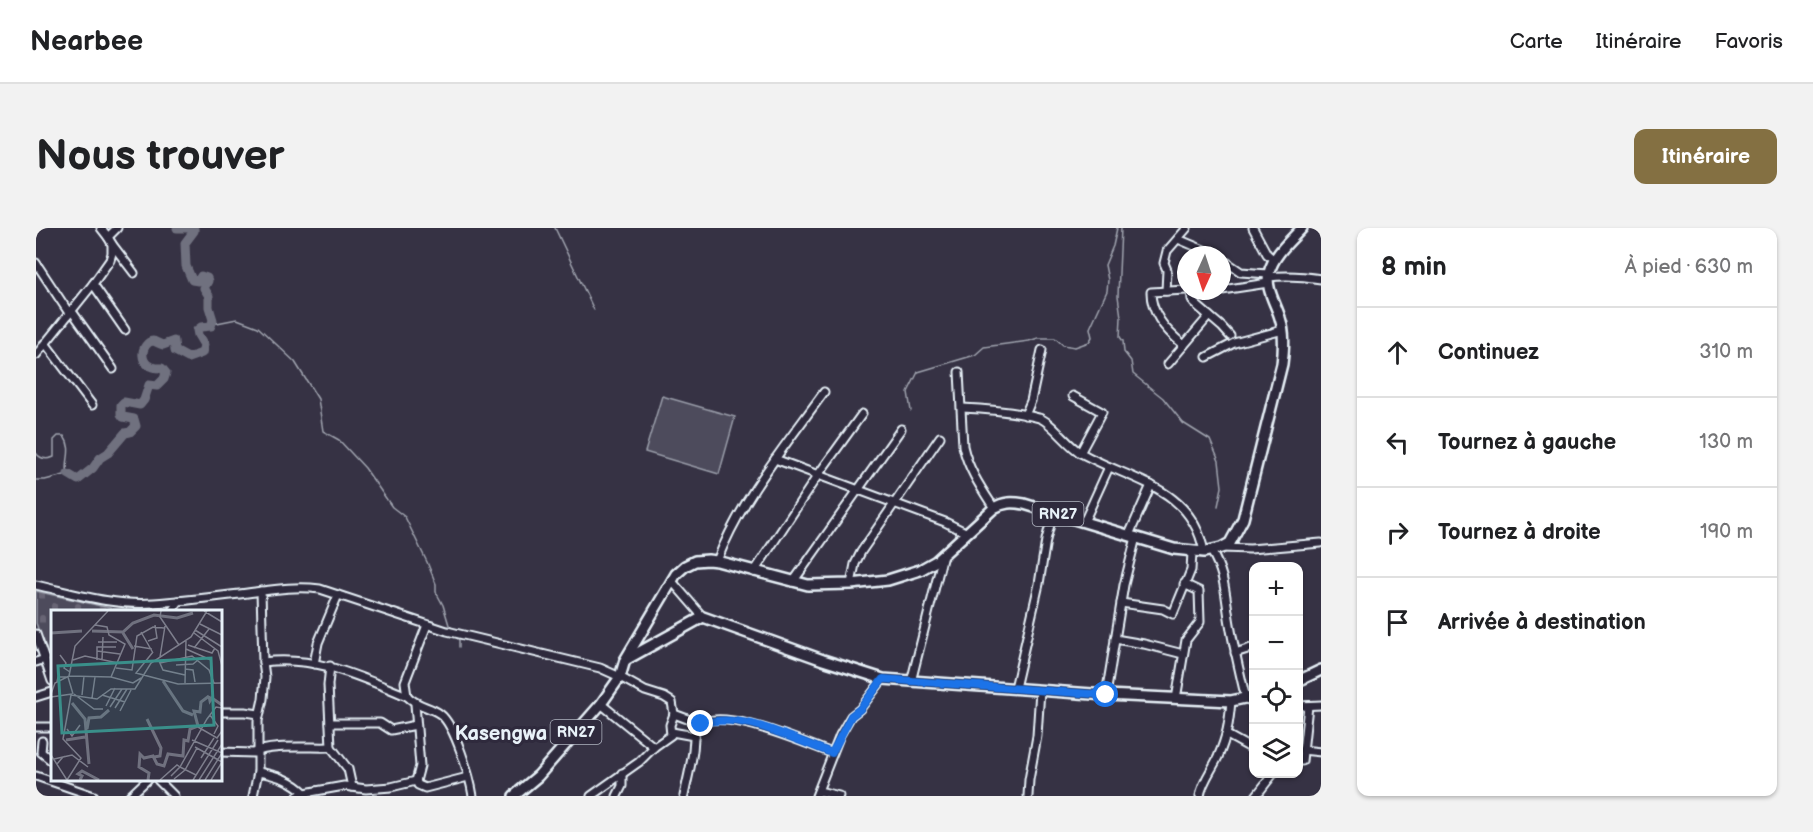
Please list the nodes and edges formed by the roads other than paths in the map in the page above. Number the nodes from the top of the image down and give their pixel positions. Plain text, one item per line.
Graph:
1 (101, 228) edge
2 (117, 228) edge
3 (1187, 228) edge
4 (1253, 228) edge
5 (1302, 228) edge
6 (1178, 239) junction
7 (110, 240) junction
8 (1195, 246) edge
9 (1274, 260) junction
10 (36, 262) edge
11 (1231, 265) edge
12 (134, 273) dead end
13 (1268, 278) junction
14 (1321, 279) edge
15 (93, 284) junction
16 (1231, 288) edge
17 (1177, 290) edge
18 (1166, 291) junction
19 (1192, 300) edge
20 (70, 311) junction
21 (1209, 316) junction
22 (125, 330) dead end
23 (1283, 330) junction
24 (1230, 336) dead end
25 (45, 343) junction
26 (1184, 345) junction
27 (1042, 350) dead end
28 (36, 355) edge
29 (1207, 357) dead end
30 (1168, 364) dead end
31 (113, 369) dead end
32 (958, 372) dead end
33 (824, 392) dead end
34 (1073, 396) dead end
35 (92, 405) dead end
36 (962, 408) junction
37 (862, 414) dead end
38 (1025, 415) junction
39 (901, 429) dead end
40 (940, 437) dead end
41 (1080, 453) junction
42 (775, 459) junction
43 (1109, 466) junction
44 (818, 475) junction
45 (1151, 485) junction
46 (857, 490) junction
47 (894, 504) junction
48 (993, 508) junction
49 (1053, 513) junction
50 (1084, 522) junction
51 (967, 533) junction
52 (1133, 536) junction
53 (1321, 543) edge
54 (1212, 550) junction
55 (1192, 552) junction
56 (943, 555) junction
57 (717, 561) junction
58 (754, 572) junction
59 (671, 580) junction
60 (793, 582) junction
61 (851, 584) junction
62 (1184, 584) junction
63 (36, 585) edge
64 (261, 591) junction
65 (338, 595) junction
66 (179, 601) junction
67 (1121, 603) junction
68 (173, 610) edge
69 (703, 617) junction
70 (427, 625) junction
71 (36, 634) edge
72 (1115, 639) junction
73 (1249, 649) edge
74 (1235, 653) junction
75 (1183, 654) junction
76 (45, 658) junction
77 (625, 660) junction
78 (36, 662) edge
79 (263, 662) junction
80 (314, 664) junction
81 (330, 666) junction
82 (1321, 670) edge
83 (620, 677) junction
84 (51, 678) edge
85 (883, 679) junction
86 (1303, 679) edge
87 (911, 682) junction
88 (1015, 688) junction
89 (1040, 690) junction
90 (51, 692) edge
91 (1249, 693) edge
92 (1106, 695) junction
93 (36, 696) edge
94 (407, 696) junction
95 (1176, 699) junction
96 (1249, 699) edge
97 (1231, 701) junction
98 (415, 704) junction
99 (601, 704) junction
100 (1321, 705) edge
101 (1303, 706) edge
102 (1308, 706) junction
103 (222, 712) edge
104 (259, 714) junction
105 (674, 714) junction
106 (330, 723) junction
107 (701, 724) junction
108 (416, 725) junction
109 (36, 727) edge
110 (51, 728) edge
111 (672, 732) junction
112 (1227, 735) junction
113 (694, 736) junction
114 (42, 741) dead end
115 (1303, 743) edge
116 (331, 747) junction
117 (654, 747) junction
118 (1249, 747) edge
119 (258, 750) junction
120 (1303, 750) edge
121 (222, 752) edge
122 (1321, 752) edge
123 (832, 753) junction
124 (51, 760) edge
125 (258, 772) junction
126 (622, 773) junction
127 (36, 776) edge
128 (468, 777) junction
129 (1271, 778) edge
130 (51, 779) edge
131 (146, 781) edge
132 (159, 781) edge
133 (416, 781) junction
134 (66, 782) edge
135 (352, 787) junction
136 (817, 793) edge
137 (303, 795) edge
138 (94, 796) edge
139 (130, 796) edge
140 (174, 796) edge
141 (253, 796) edge
142 (473, 796) edge
143 (514, 796) edge
144 (591, 796) edge
145 (617, 796) edge
146 (684, 796) edge
147 (839, 796) edge
148 (1028, 796) edge
149 (1200, 796) edge
150 (1256, 796) edge

1 - 7 street
2 - 7 street
3 - 6 street
4 - 9 street
5 - 9 main road
6 - 8 street
6 - 18 street
7 - 12 street
7 - 15 street
9 - 13 main road
10 - 20 street
11 - 13 street
13 - 14 street
13 - 16 street
13 - 23 main road
15 - 20 street
15 - 22 street
17 - 18 street
18 - 26 street
19 - 21 street
20 - 25 street
20 - 31 street
21 - 24 street
21 - 26 street
23 - 29 street
23 - 54 main road
25 - 28 street
25 - 35 street
26 - 30 street
27 - 38 street
32 - 36 street
33 - 42 street
34 - 41 street
36 - 38 street
36 - 48 street
37 - 44 street
38 - 41 street
39 - 46 street
40 - 47 street
41 - 43 street
42 - 44 street
42 - 57 street
43 - 45 street
43 - 50 street
44 - 46 street
44 - 58 street
45 - 52 street
45 - 54 street
46 - 47 street
46 - 60 street
47 - 51 street
47 - 61 street
48 - 49 main road, RN27
48 - 51 main road, RN27
49 - 50 main road, RN27
49 - 88 street
50 - 52 main road, RN27
51 - 56 main road, RN27
52 - 55 main road, RN27
52 - 67 street
53 - 54 street
54 - 55 main road, RN27
54 - 74 street
55 - 62 street
56 - 61 main road, RN27
56 - 87 street
57 - 58 main road, RN27
57 - 59 main road, RN27
58 - 60 main road, RN27
59 - 69 street
59 - 77 main road, RN27
60 - 61 main road, RN27
62 - 67 street
62 - 75 street
63 - 66 street
64 - 65 street
64 - 66 street
64 - 79 street
65 - 70 street
65 - 80 street
66 - 68 street
67 - 72 street
69 - 77 main road
69 - 85 main road
70 - 83 street
70 - 94 street
71 - 76 street
72 - 75 street
72 - 92 street
73 - 74 street
74 - 91 street
75 - 95 street
76 - 78 street
76 - 84 street
77 - 83 main road, RN27
79 - 80 street
79 - 104 street
80 - 81 street
81 - 94 street
81 - 106 street
82 - 86 main road
83 - 99 main road, RN27
83 - 105 street
85 - 87 main road
85 - 123 street
87 - 88 main road
88 - 89 main road
89 - 92 main road
89 - 148 street
90 - 93 street
92 - 95 main road
94 - 98 street
95 - 97 main road
96 - 97 main road
97 - 112 street
98 - 108 street
98 - 128 street
99 - 117 street
99 - 143 main road, RN27
100 - 102 street
101 - 102 street
102 - 115 street
103 - 104 street
104 - 119 street
105 - 107 street
105 - 111 street
106 - 108 street
106 - 116 street
107 - 113 street
107 - 123 street
108 - 133 street
109 - 110 street
111 - 113 street
111 - 117 street
112 - 118 street
112 - 149 street
113 - 146 street
114 - 124 street
116 - 119 street
116 - 135 street
117 - 126 street
119 - 121 street
119 - 125 street
120 - 122 street
123 - 136 street
125 - 137 street
125 - 141 street
126 - 144 street
126 - 145 street
127 - 130 street
128 - 133 street
128 - 142 street
129 - 150 street
131 - 139 street
132 - 140 street
133 - 135 street
134 - 138 street
135 - 137 street
136 - 147 street

